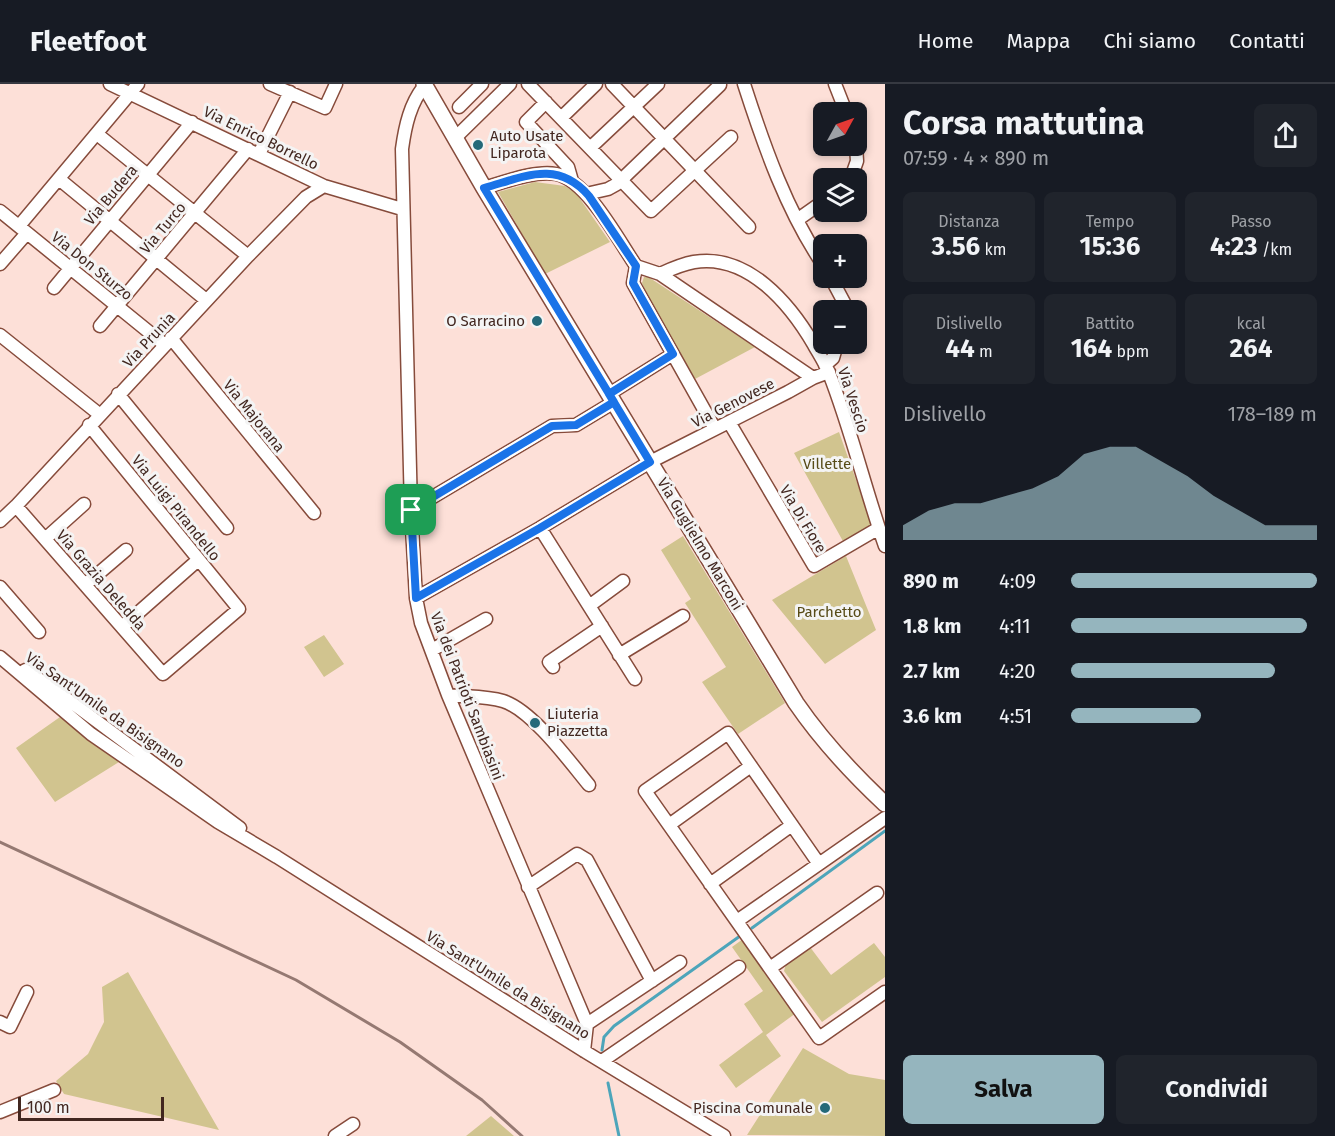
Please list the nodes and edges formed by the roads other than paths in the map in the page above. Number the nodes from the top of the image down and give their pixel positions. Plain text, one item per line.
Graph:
1 (110, 84) edge
2 (270, 84) edge
3 (336, 84) edge
4 (425, 84) edge
5 (482, 84) edge
6 (510, 84) edge
7 (529, 84) edge
8 (596, 84) edge
9 (612, 84) edge
10 (658, 84) edge
11 (744, 84) edge
12 (835, 84) edge
13 (720, 85) edge
14 (134, 89) edge
15 (290, 93) junction
16 (546, 102) junction
17 (842, 102) edge
18 (459, 107) dead end
19 (634, 107) junction
20 (561, 118) junction
21 (192, 122) junction
22 (97, 134) junction
23 (731, 137) dead end
24 (455, 138) junction
25 (664, 139) junction
26 (590, 148) junction
27 (254, 151) junction
28 (695, 171) junction
29 (147, 175) junction
30 (59, 179) junction
31 (621, 180) junction
32 (572, 181) junction
33 (324, 186) junction
34 (484, 188) junction
35 (586, 194) junction
36 (402, 209) junction
37 (813, 209) edge
38 (0, 211) edge
39 (194, 213) junction
40 (797, 220) junction
41 (110, 221) junction
42 (749, 227) dead end
43 (23, 230) junction
44 (813, 247) edge
45 (248, 256) junction
46 (156, 259) junction
47 (0, 264) edge
48 (636, 266) junction
49 (70, 268) junction
50 (660, 274) junction
51 (54, 288) dead end
52 (206, 300) junction
53 (117, 306) junction
54 (100, 326) dead end
55 (0, 335) edge
56 (168, 341) junction
57 (673, 354) junction
58 (834, 354) edge
59 (827, 368) junction
60 (813, 378) junction
61 (118, 394) junction
62 (611, 398) junction
63 (99, 414) junction
64 (729, 422) junction
65 (89, 425) junction
66 (715, 429) junction
67 (650, 462) junction
68 (84, 504) dead end
69 (16, 506) junction
70 (411, 510) junction
71 (314, 513) dead end
72 (0, 521) edge
73 (227, 528) dead end
74 (540, 528) junction
75 (879, 528) junction
76 (45, 539) junction
77 (885, 546) edge
78 (126, 550) dead end
79 (198, 560) junction
80 (623, 581) dead end
81 (85, 585) junction
82 (0, 587) edge
83 (416, 598) junction
84 (589, 606) junction
85 (683, 616) dead end
86 (486, 619) dead end
87 (602, 626) junction
88 (122, 627) junction
89 (39, 632) dead end
90 (432, 650) junction
91 (619, 655) junction
92 (0, 656) edge
93 (553, 667) dead end
94 (163, 674) joint
95 (635, 679) dead end
96 (448, 695) junction
97 (751, 766) junction
98 (589, 785) dead end
99 (885, 804) edge
100 (885, 818) edge
101 (669, 825) junction
102 (792, 825) junction
103 (819, 864) junction
104 (710, 884) junction
105 (528, 887) junction
106 (877, 893) dead end
107 (736, 921) junction
108 (680, 962) dead end
109 (739, 967) dead end
110 (770, 968) junction
111 (652, 981) junction
112 (27, 992) dead end
113 (885, 992) edge
114 (0, 1022) edge
115 (587, 1024) junction
116 (584, 1051) junction
117 (602, 1061) junction
118 (54, 1090) dead end
119 (0, 1112) edge
120 (353, 1124) dead end
121 (335, 1136) edge
122 (724, 1136) edge

1 - 14 street, Via Enrico Borrello
2 - 15 street
3 - 15 street
4 - 24 main road, Via Guglielmo Marconi
4 - 36 street, Via dei Patrioti Sambiasini
5 - 18 street
6 - 24 street
7 - 16 street
8 - 20 street
9 - 19 street
10 - 19 street
11 - 40 street
12 - 17 street
13 - 25 street
14 - 21 street, Via Enrico Borrello
14 - 22 street
15 - 27 street, Via Turco
16 - 20 street
16 - 32 street
19 - 25 street
19 - 26 street
20 - 26 street
21 - 27 street, Via Enrico Borrello
21 - 29 street, Via Budera
22 - 29 street
22 - 30 street
23 - 28 street
24 - 34 main road, Via Guglielmo Marconi
25 - 28 street
25 - 31 street
26 - 31 street
27 - 33 street, Via Enrico Borrello
27 - 39 street, Via Turco
28 - 31 street
28 - 42 street
29 - 39 street
29 - 41 street, Via Budera
30 - 41 street
30 - 43 street
31 - 35 street
32 - 34 street
32 - 35 street
33 - 36 street, Via Enrico Borrello
33 - 45 street, Via Prunia
34 - 62 main road, Via Guglielmo Marconi
35 - 48 street
36 - 70 street, Via dei Patrioti Sambiasini
37 - 40 street
38 - 43 street, Via Don Sturzo
39 - 45 street
39 - 46 street, Via Turco
40 - 44 street
41 - 46 street
41 - 49 street, Via Budera
43 - 47 street
43 - 49 street, Via Don Sturzo
45 - 52 street, Via Prunia
46 - 52 street
46 - 53 street, Via Turco
48 - 50 street
48 - 57 street
49 - 51 street, Via Budera
49 - 53 street, Via Don Sturzo
50 - 59 street, Via Vescio
50 - 60 street
52 - 56 street, Via Prunia
53 - 54 street, Via Turco
53 - 56 street, Via Don Sturzo
55 - 63 street
56 - 61 street, Via Prunia
56 - 71 street, Via Majorana
57 - 62 street
57 - 66 street
58 - 59 street
59 - 60 street, Via Genovese
59 - 75 street, Via Vescio
60 - 64 street, Via Genovese
61 - 63 street, Via Prunia
61 - 73 street
62 - 67 main road, Via Guglielmo Marconi
62 - 70 street
63 - 65 street, Via Prunia
64 - 66 street, Via Genovese
64 - 75 street, Via Di Fiore
65 - 69 street, Via Prunia
65 - 79 street, Via Luigi Pirandello
66 - 67 street, Via Genovese
67 - 74 street, Via Genovese
67 - 99 main road, Via Guglielmo Marconi
68 - 76 street
69 - 72 street, Via Prunia
69 - 76 street, Via Grazia Deledda
70 - 83 street, Via dei Patrioti Sambiasini
74 - 83 street, Via Genovese
74 - 84 street
75 - 77 street, Via Vescio
76 - 81 street, Via Grazia Deledda
78 - 81 street
79 - 88 street
79 - 94 street, Via Luigi Pirandello
80 - 84 street
81 - 88 street, Via Grazia Deledda
82 - 89 street
83 - 90 street, Via dei Patrioti Sambiasini
84 - 87 street
85 - 91 street
86 - 90 street
87 - 91 street
87 - 93 street
88 - 94 street, Via Grazia Deledda
90 - 96 street, Via dei Patrioti Sambiasini
91 - 95 street
92 - 116 street, Via Sant'Umile da Bisignano
96 - 98 street
96 - 105 street, Via dei Patrioti Sambiasini
97 - 101 street
97 - 101 street
97 - 102 street
100 - 103 street
101 - 104 street
102 - 103 street
102 - 104 street
103 - 107 street
104 - 107 street
105 - 111 street
105 - 115 street, Via dei Patrioti Sambiasini
106 - 110 street
107 - 110 street
108 - 111 street
109 - 117 street
110 - 113 street
111 - 115 street
112 - 114 street
115 - 116 street, Via dei Patrioti Sambiasini
116 - 117 street, Via Sant'Umile da Bisignano
117 - 122 street, Via Sant'Umile da Bisignano
118 - 119 street
120 - 121 street

